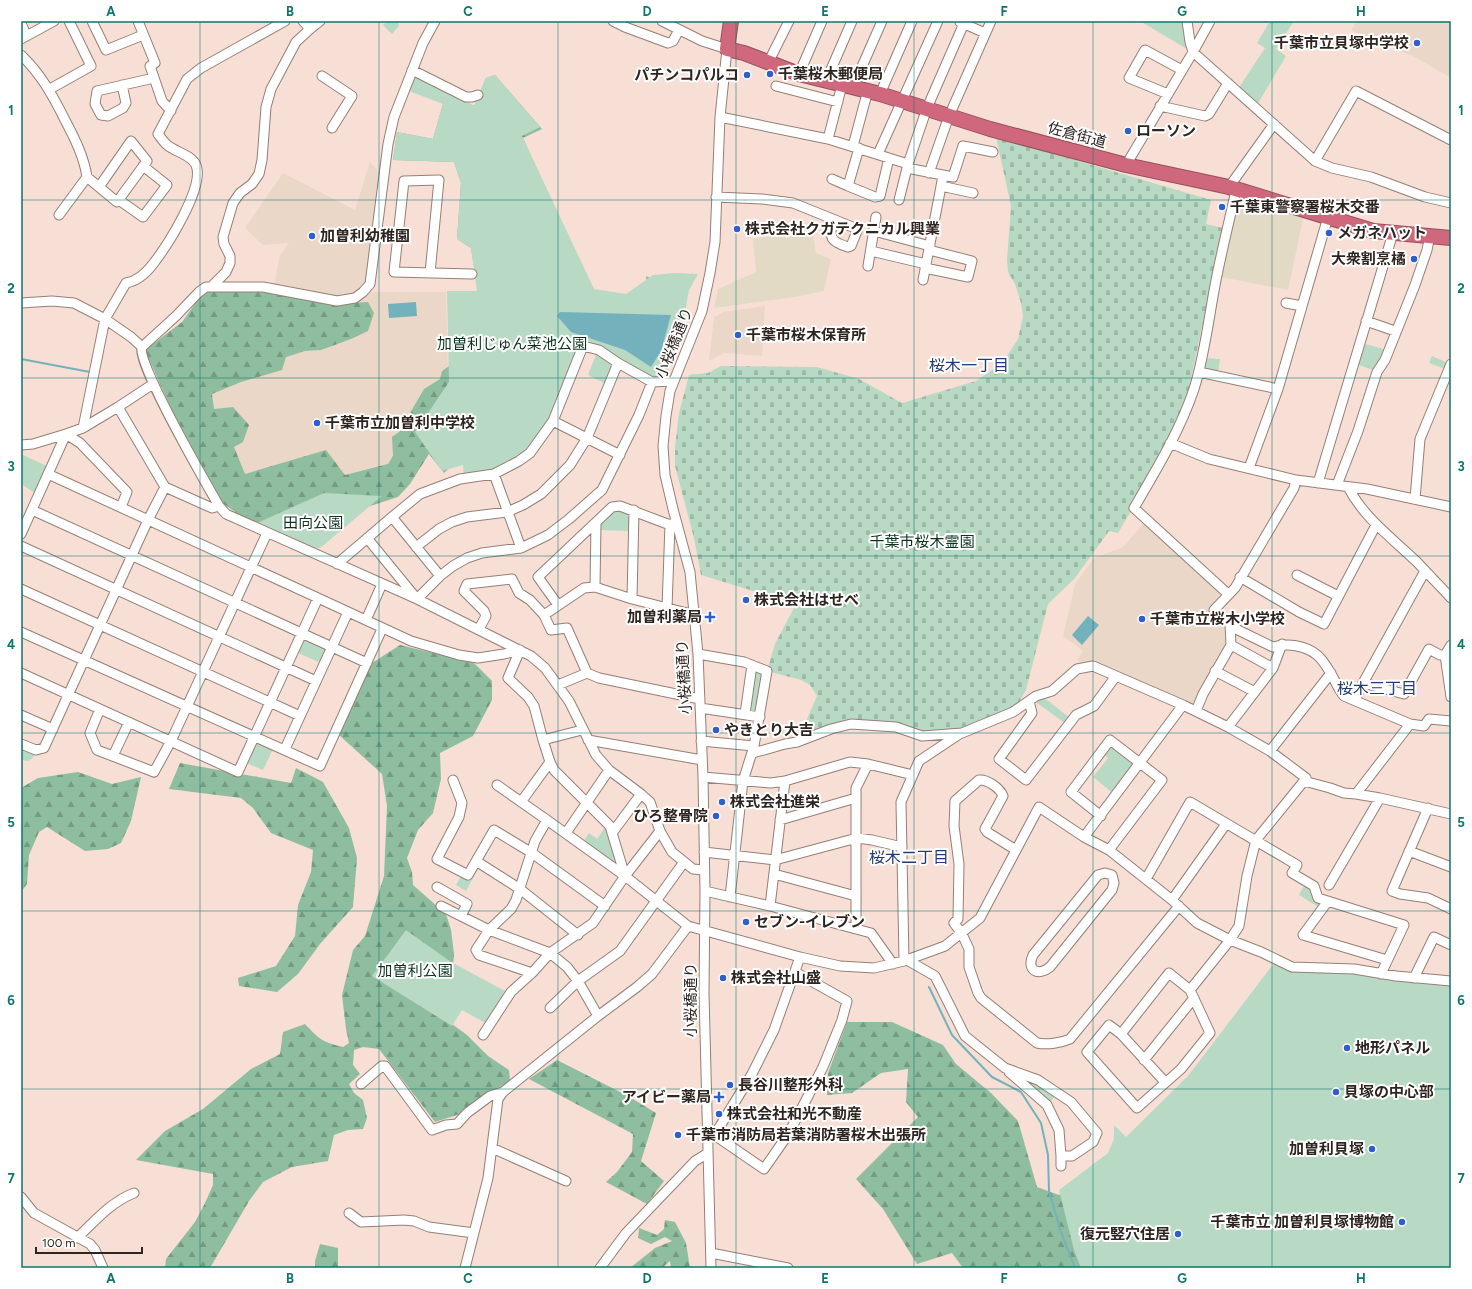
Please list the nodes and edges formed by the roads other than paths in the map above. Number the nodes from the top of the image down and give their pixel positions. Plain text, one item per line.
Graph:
1 (54, 21) edge
2 (69, 21) edge
3 (92, 21) edge
4 (138, 21) edge
5 (285, 21) edge
6 (303, 21) edge
7 (320, 21) edge
8 (435, 21) edge
9 (613, 21) edge
10 (662, 21) edge
11 (731, 21) edge
12 (790, 21) edge
13 (822, 21) edge
14 (852, 21) edge
15 (882, 21) edge
16 (912, 21) edge
17 (938, 21) edge
18 (991, 21) edge
19 (1187, 21) edge
20 (1210, 21) edge
21 (963, 22) edge
22 (21, 23) edge
23 (310, 29) junction
24 (679, 30) junction
25 (986, 33) junction
26 (144, 35) junction
27 (24, 37) edge
28 (727, 48) junction
29 (1193, 52) junction
30 (21, 55) edge
31 (768, 63) junction
32 (412, 70) junction
33 (1182, 70) junction
34 (799, 74) junction
35 (322, 76) dead end
36 (154, 78) junction
37 (826, 81) junction
38 (1228, 83) junction
39 (122, 85) dead end
40 (776, 86) dead end
41 (848, 86) junction
42 (50, 89) junction
43 (874, 92) junction
44 (1168, 94) junction
45 (478, 95) dead end
46 (902, 100) junction
47 (838, 102) junction
48 (1160, 106) junction
49 (927, 108) junction
50 (170, 111) junction
51 (949, 116) junction
52 (720, 117) junction
53 (1274, 124) junction
54 (332, 128) dead end
55 (828, 139) junction
56 (1451, 140) edge
57 (856, 147) junction
58 (993, 152) dead end
59 (878, 154) junction
60 (889, 158) junction
61 (1315, 161) junction
62 (1126, 165) junction
63 (143, 166) junction
64 (907, 166) junction
65 (929, 173) junction
66 (943, 176) junction
67 (87, 177) junction
68 (832, 179) dead end
69 (848, 186) junction
70 (941, 186) junction
71 (98, 187) junction
72 (1232, 188) junction
73 (973, 193) dead end
74 (716, 197) junction
75 (119, 200) junction
76 (899, 200) dead end
77 (1451, 203) edge
78 (59, 215) dead end
79 (1328, 217) junction
80 (876, 218) dead end
81 (832, 219) dead end
82 (874, 232) junction
83 (1393, 233) junction
84 (377, 235) junction
85 (1430, 235) junction
86 (398, 237) junction
87 (1451, 238) edge
88 (929, 248) junction
89 (871, 251) junction
90 (868, 266) dead end
91 (926, 266) junction
92 (430, 273) junction
93 (472, 274) dead end
94 (923, 280) dead end
95 (212, 286) junction
96 (21, 303) edge
97 (1286, 303) dead end
98 (1302, 306) junction
99 (105, 319) junction
100 (1366, 321) junction
101 (1395, 331) junction
102 (143, 346) junction
103 (618, 363) junction
104 (1451, 364) edge
105 (1199, 372) junction
106 (673, 381) junction
107 (652, 382) junction
108 (153, 384) junction
109 (1278, 389) junction
110 (118, 407) junction
111 (553, 421) junction
112 (83, 428) junction
113 (66, 434) junction
114 (587, 438) junction
115 (1170, 443) junction
116 (21, 445) edge
117 (620, 455) junction
118 (1250, 468) junction
119 (48, 474) junction
120 (494, 474) junction
121 (1296, 480) junction
122 (1318, 483) junction
123 (1337, 486) junction
124 (165, 487) junction
125 (1348, 487) junction
126 (1415, 499) junction
127 (219, 506) junction
128 (1451, 507) edge
129 (121, 508) junction
130 (32, 510) junction
131 (634, 510) junction
132 (507, 512) junction
133 (392, 517) junction
134 (148, 520) junction
135 (596, 523) junction
136 (1376, 525) junction
137 (674, 526) junction
138 (267, 533) junction
139 (21, 534) edge
140 (367, 538) junction
141 (21, 546) edge
142 (416, 547) junction
143 (521, 548) junction
144 (132, 556) junction
145 (337, 564) junction
146 (251, 567) junction
147 (1425, 571) junction
148 (1297, 575) dead end
149 (440, 576) junction
150 (1240, 577) junction
151 (382, 584) junction
152 (596, 587) junction
153 (21, 589) edge
154 (116, 590) junction
155 (1228, 594) junction
156 (1338, 596) junction
157 (318, 598) junction
158 (1451, 598) edge
159 (417, 599) junction
160 (632, 599) junction
161 (234, 602) junction
162 (558, 606) junction
163 (667, 608) junction
164 (348, 612) junction
165 (544, 615) junction
166 (695, 615) junction
167 (366, 620) junction
168 (100, 624) junction
169 (1230, 624) junction
170 (382, 628) junction
171 (479, 629) junction
172 (21, 632) edge
173 (302, 633) junction
174 (218, 637) junction
175 (1282, 644) junction
176 (1231, 645) junction
177 (1451, 645) edge
178 (332, 647) junction
179 (520, 650) junction
180 (698, 654) junction
181 (1445, 655) junction
182 (84, 660) junction
183 (367, 663) junction
184 (752, 665) junction
185 (286, 668) junction
186 (1273, 668) junction
187 (203, 671) junction
188 (1215, 671) junction
189 (21, 673) edge
190 (587, 673) junction
191 (1331, 673) junction
192 (1116, 676) junction
193 (316, 681) junction
194 (1362, 683) junction
195 (558, 685) junction
196 (1255, 692) junction
197 (68, 694) junction
198 (1451, 694) edge
199 (1355, 700) junction
200 (1029, 701) junction
201 (270, 702) junction
202 (700, 703) junction
203 (1183, 705) junction
204 (187, 706) junction
205 (100, 709) junction
206 (1196, 711) junction
207 (745, 714) junction
208 (21, 715) edge
209 (300, 716) junction
210 (760, 717) junction
211 (1451, 721) edge
212 (129, 722) junction
213 (1410, 724) junction
214 (1228, 727) junction
215 (53, 729) junction
216 (582, 730) junction
217 (962, 733) junction
218 (255, 736) junction
219 (543, 740) junction
220 (588, 740) junction
221 (171, 741) junction
222 (701, 741) junction
223 (21, 744) edge
224 (284, 749) junction
225 (753, 750) junction
226 (1270, 751) junction
227 (113, 756) junction
228 (702, 760) junction
229 (550, 762) junction
230 (1140, 763) junction
231 (868, 764) junction
232 (609, 770) junction
233 (912, 775) junction
234 (703, 777) junction
235 (453, 780) dead end
236 (743, 781) junction
237 (785, 781) junction
238 (1304, 781) junction
239 (496, 786) dead end
240 (641, 794) junction
241 (1356, 794) junction
242 (856, 798) junction
243 (1380, 798) junction
244 (521, 802) junction
245 (587, 804) junction
246 (1428, 808) junction
247 (1451, 814) edge
248 (1101, 816) junction
249 (548, 820) junction
250 (780, 820) junction
251 (1226, 824) junction
252 (660, 831) junction
253 (566, 833) junction
254 (612, 833) junction
255 (1084, 837) junction
256 (857, 838) junction
257 (1256, 840) junction
258 (902, 847) junction
259 (1016, 850) junction
260 (1109, 850) junction
261 (1409, 851) junction
262 (704, 852) junction
263 (532, 853) junction
264 (735, 855) junction
265 (775, 860) junction
266 (476, 861) junction
267 (1123, 861) junction
268 (684, 862) junction
269 (1451, 867) edge
270 (704, 870) junction
271 (774, 874) junction
272 (1112, 875) junction
273 (625, 876) junction
274 (1146, 879) junction
275 (1329, 885) dead end
276 (436, 887) dead end
277 (520, 889) junction
278 (705, 891) junction
279 (856, 896) junction
280 (730, 897) junction
281 (656, 900) junction
282 (1172, 900) junction
283 (1328, 901) junction
284 (441, 906) dead end
285 (605, 906) junction
286 (770, 906) junction
287 (1179, 906) junction
288 (1451, 909) edge
289 (461, 916) junction
290 (688, 926) junction
291 (489, 930) junction
292 (856, 930) junction
293 (705, 931) junction
294 (962, 934) junction
295 (578, 935) junction
296 (1230, 940) junction
297 (1451, 945) edge
298 (550, 953) junction
299 (800, 957) junction
300 (906, 960) junction
301 (1387, 960) junction
302 (893, 964) junction
303 (795, 972) junction
304 (532, 973) junction
305 (1381, 974) junction
306 (1414, 978) junction
307 (578, 981) junction
308 (1451, 982) edge
309 (1192, 994) junction
310 (550, 1008) dead end
311 (598, 1016) junction
312 (1121, 1034) junction
313 (483, 1035) dead end
314 (1144, 1060) junction
315 (1005, 1068) junction
316 (1165, 1082) junction
317 (361, 1084) dead end
318 (503, 1092) junction
319 (709, 1132) junction
320 (492, 1148) junction
321 (708, 1153) junction
322 (1061, 1156) junction
323 (1061, 1166) dead end
324 (566, 1181) dead end
325 (134, 1193) dead end
326 (21, 1197) edge
327 (349, 1214) dead end
328 (474, 1233) junction
329 (77, 1238) junction
330 (711, 1253) junction
331 (103, 1268) edge
332 (465, 1268) edge
333 (600, 1268) edge
334 (711, 1268) edge
335 (788, 1268) edge

1 - 27 street
2 - 42 street
3 - 26 street
4 - 26 street
5 - 50 street
6 - 23 street
7 - 23 street
8 - 32 street
9 - 24 street
10 - 24 street
11 - 28 highway
12 - 31 street
13 - 34 street
14 - 37 street
15 - 41 street
16 - 43 street
17 - 46 street
18 - 25 street
19 - 29 street
20 - 29 street
21 - 25 street
21 - 49 street
22 - 27 street
23 - 95 street
24 - 28 street
25 - 51 street
26 - 36 street
28 - 31 highway, 佐倉街道
28 - 52 street, 小桜橋通り
29 - 33 street
29 - 38 street
30 - 42 street
31 - 34 highway, 佐倉街道
32 - 45 street
32 - 84 street
33 - 44 street
33 - 44 street
34 - 37 highway, 佐倉街道
35 - 54 street
36 - 39 street
36 - 50 street
37 - 41 highway, 佐倉街道
38 - 48 street
38 - 53 street
40 - 47 street
41 - 43 highway, 佐倉街道
41 - 47 street
42 - 67 street
43 - 46 highway, 佐倉街道
43 - 57 street
44 - 48 street
46 - 49 highway, 佐倉街道
46 - 59 street
47 - 55 street
48 - 62 street
49 - 51 highway, 佐倉街道
49 - 64 street
50 - 99 street
51 - 62 highway, 佐倉街道
51 - 65 street
52 - 55 street
52 - 74 street, 小桜橋通り
53 - 61 street
53 - 72 street
55 - 57 street
56 - 61 street
57 - 59 street
57 - 69 street
58 - 66 street
59 - 60 street
60 - 64 street
60 - 69 street
61 - 77 street
62 - 72 highway, 佐倉街道
63 - 71 street
63 - 75 street
63 - 75 street
64 - 65 street
64 - 76 street
65 - 66 street
66 - 70 street
67 - 71 street
67 - 78 street
68 - 69 street
70 - 73 street
70 - 88 street
71 - 75 street
72 - 79 highway, 佐倉街道
72 - 105 street
74 - 81 street
74 - 106 street, 小桜橋通り
79 - 83 highway, 佐倉街道
79 - 98 street
80 - 82 street
82 - 88 street
82 - 89 street
83 - 85 highway, 佐倉街道
83 - 100 street
84 - 86 street
84 - 95 street
85 - 87 highway, 佐倉街道
85 - 101 street
86 - 92 street
86 - 92 street
88 - 91 street
88 - 91 street
89 - 90 street
89 - 91 street
91 - 94 street
92 - 93 street
95 - 102 street
96 - 99 street
97 - 98 street
98 - 109 street
99 - 102 street
99 - 112 street
100 - 101 street
100 - 122 street
101 - 123 street
102 - 108 street
103 - 107 street
103 - 111 street
103 - 114 street
104 - 126 street
105 - 109 street
105 - 115 street
106 - 107 street
106 - 137 street, 小桜橋通り
107 - 117 street
108 - 110 street
108 - 127 street
109 - 118 street
110 - 112 street
110 - 124 street
111 - 114 street
111 - 120 street
112 - 113 street
113 - 116 street
113 - 119 street
113 - 129 street
114 - 117 street
114 - 132 street
115 - 118 street
115 - 155 street
117 - 143 street
118 - 121 street
119 - 129 street
119 - 130 street
120 - 132 street
120 - 133 street
121 - 122 street
121 - 150 street
122 - 123 street
123 - 125 street
124 - 127 street
124 - 134 street
125 - 126 street
125 - 136 street
126 - 128 street
127 - 138 street
129 - 134 street
130 - 139 street
130 - 144 street
131 - 135 street
131 - 137 street
131 - 160 street
132 - 142 street
132 - 143 street
133 - 140 street
133 - 142 street
134 - 144 street
134 - 146 street
135 - 152 street
135 - 162 street
136 - 147 street
136 - 156 street
137 - 163 street
137 - 166 street, 小桜橋通り
138 - 145 street
138 - 146 street
140 - 145 street
140 - 159 street
141 - 154 street
142 - 149 street
143 - 149 street
144 - 154 street
144 - 161 street
145 - 151 street
146 - 157 street
146 - 161 street
147 - 158 street
147 - 194 street
148 - 156 street
149 - 159 street
150 - 155 street
150 - 156 street
151 - 159 street
151 - 167 street
152 - 160 street
152 - 162 street
153 - 168 street
154 - 168 street
154 - 174 street
155 - 169 street
157 - 164 street
157 - 173 street
159 - 171 street
160 - 163 street
161 - 173 street
161 - 174 street
162 - 165 street
163 - 166 street
164 - 167 street
164 - 178 street
165 - 171 street
165 - 190 street
166 - 180 street, 小桜橋通り
167 - 170 street
168 - 182 street
168 - 187 street
169 - 175 street
169 - 176 street
170 - 179 street
170 - 183 street
171 - 179 street
172 - 182 street
173 - 178 street
173 - 185 street
174 - 185 street
174 - 187 street
175 - 186 street
175 - 191 street
176 - 186 street
176 - 188 street
177 - 181 street
178 - 183 street
178 - 193 street
179 - 195 street
179 - 219 street
180 - 184 street
180 - 202 street, 小桜橋通り
181 - 194 street
181 - 198 street
182 - 197 street
182 - 204 street
183 - 224 street
184 - 207 street
184 - 210 street
185 - 193 street
185 - 201 street
186 - 196 street
187 - 201 street
187 - 204 street
188 - 196 street
188 - 206 street
189 - 197 street
190 - 195 street
190 - 202 street
191 - 199 street
191 - 226 street
192 - 200 street
192 - 200 street
192 - 203 street
193 - 209 street
194 - 199 street
195 - 216 street
196 - 214 street
197 - 205 street
197 - 215 street
199 - 213 street
200 - 217 street
201 - 209 street
201 - 218 street
202 - 207 street
202 - 222 street, 小桜橋通り
203 - 206 street
203 - 230 street
204 - 218 street
204 - 221 street
205 - 212 street
205 - 227 street
206 - 214 street
207 - 210 street
208 - 215 street
209 - 224 street
210 - 225 street
211 - 213 street
212 - 221 street
212 - 227 street
213 - 241 street
214 - 226 street
215 - 223 street
216 - 219 street
216 - 220 street
217 - 225 street
217 - 233 street
218 - 221 street
218 - 224 street
219 - 229 street
220 - 228 street
220 - 232 street
221 - 227 street
222 - 225 street
222 - 228 street, 小桜橋通り
225 - 236 street
226 - 238 street
228 - 234 street, 小桜橋通り
229 - 244 street
229 - 245 street
230 - 248 street
230 - 248 street
230 - 260 street
231 - 233 street
231 - 237 street
231 - 242 street
232 - 240 street
232 - 245 street
233 - 258 street
234 - 236 street
234 - 262 street, 小桜橋通り
235 - 266 street
236 - 237 street
236 - 264 street
237 - 250 street
238 - 241 street
238 - 257 street
239 - 244 street
240 - 252 street
240 - 254 street
241 - 243 street
242 - 250 street
242 - 256 street
243 - 246 street
243 - 275 street
244 - 249 street
245 - 253 street
245 - 254 street
246 - 247 street
246 - 261 street
248 - 255 street
249 - 253 street
249 - 263 street
250 - 265 street
251 - 257 street
251 - 274 street
251 - 282 street
252 - 268 street
252 - 273 street
253 - 273 street
254 - 273 street
255 - 259 street
255 - 260 street
256 - 258 street
256 - 265 street
256 - 279 street
257 - 283 street
257 - 296 street
258 - 300 street
259 - 294 street
259 - 294 street
260 - 267 street
261 - 269 street
261 - 288 street
262 - 264 street
262 - 270 street, 小桜橋通り
263 - 266 street
263 - 277 street
263 - 285 street
264 - 265 street
264 - 280 street
265 - 271 street
266 - 277 street
267 - 272 street
267 - 274 street
268 - 270 street
268 - 281 street
270 - 278 street, 小桜橋通り
271 - 279 street
271 - 286 street
272 - 272 street
273 - 281 street
273 - 285 street
274 - 282 street
276 - 289 street
277 - 291 street
277 - 295 street
278 - 280 street
278 - 293 street, 小桜橋通り
279 - 292 street
280 - 286 street
281 - 290 street
281 - 307 street
282 - 287 street
283 - 301 street
283 - 301 street
284 - 289 street
285 - 295 street
286 - 292 street
287 - 294 street
287 - 296 street
289 - 291 street
290 - 293 street
290 - 311 street
291 - 298 street
291 - 304 street
292 - 302 street
293 - 299 street
293 - 319 street, 小桜橋通り
294 - 300 street
295 - 298 street
296 - 305 street
296 - 309 street
297 - 306 street
298 - 304 street
298 - 307 street
299 - 302 street
299 - 303 street
300 - 302 street
300 - 315 street
301 - 305 street
303 - 319 street
303 - 319 street
304 - 313 street
305 - 306 street
306 - 308 street
307 - 310 street
307 - 311 street
309 - 312 street
309 - 314 street
309 - 316 street
311 - 318 street
312 - 314 street
312 - 316 street
314 - 316 street
315 - 322 street
315 - 322 street
317 - 318 street
318 - 320 street
319 - 321 street, 小桜橋通り
320 - 324 street
320 - 328 street
321 - 330 street, 小桜橋通り
321 - 333 street
322 - 323 street
325 - 329 street
326 - 329 street
327 - 328 street
328 - 332 street
329 - 331 street
330 - 334 street, 小桜橋通り
330 - 335 street

